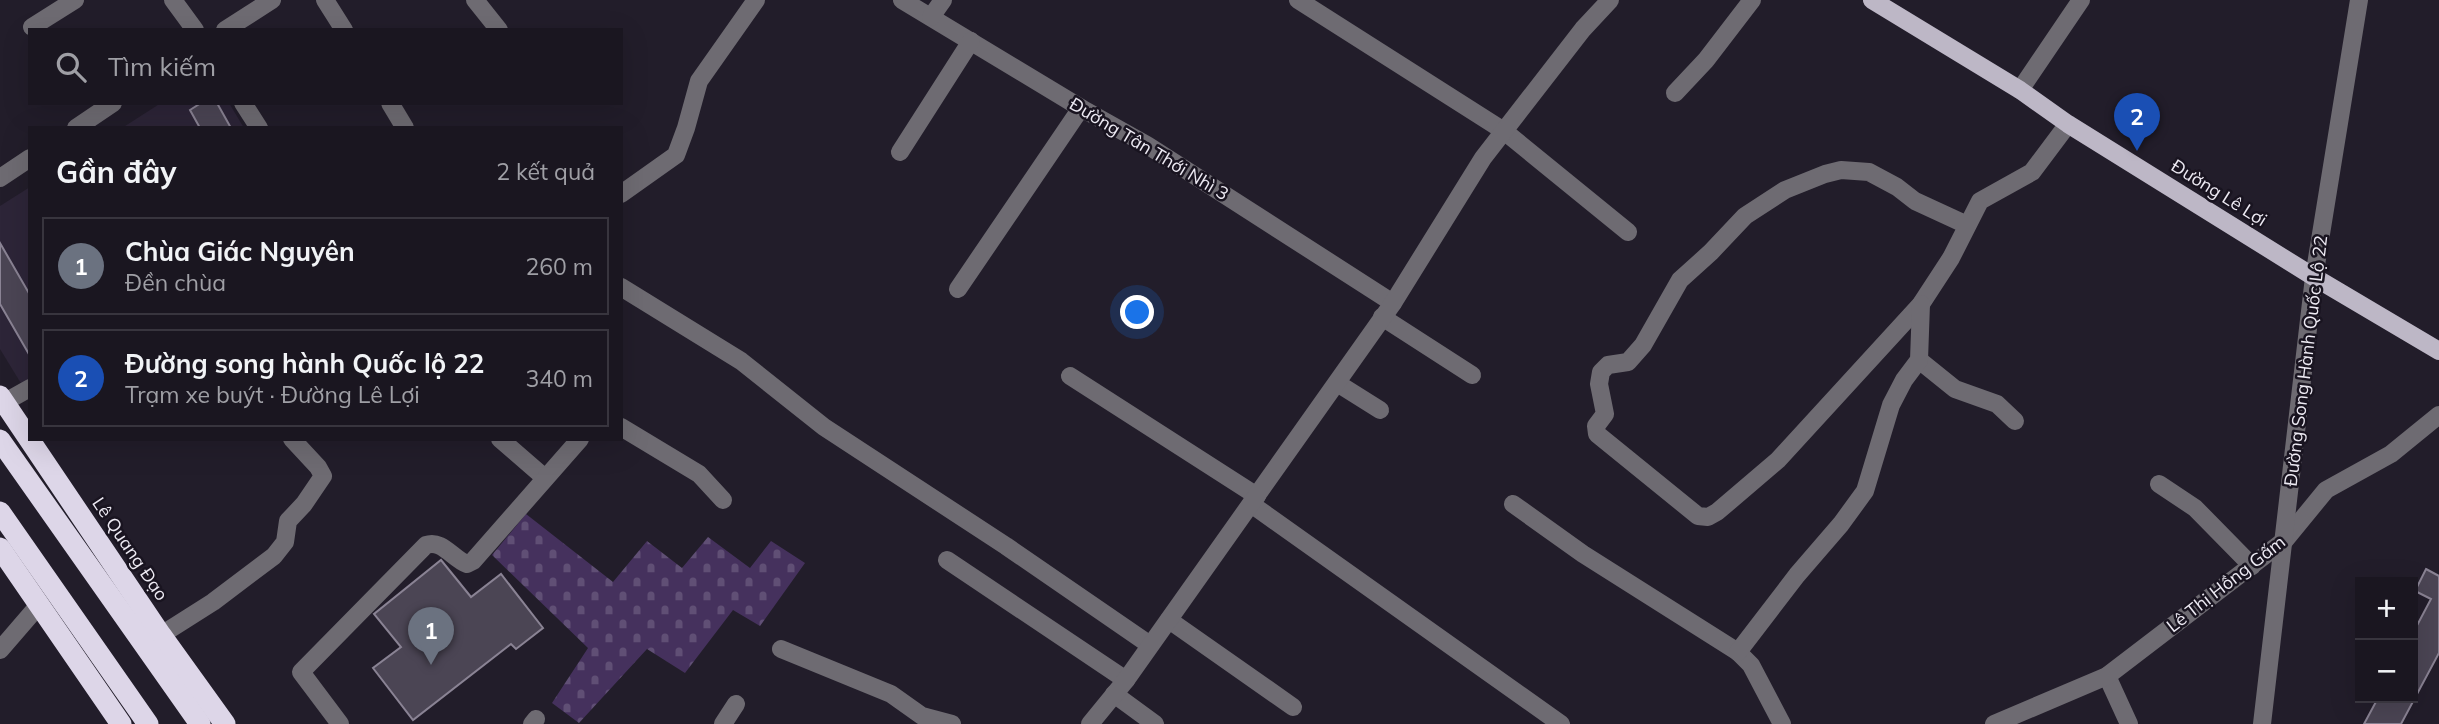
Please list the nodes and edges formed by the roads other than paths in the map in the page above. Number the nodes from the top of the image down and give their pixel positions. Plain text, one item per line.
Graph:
1 (75, 0) edge
2 (173, 0) edge
3 (272, 0) edge
4 (324, 0) edge
5 (475, 0) edge
6 (756, 0) edge
7 (902, 0) edge
8 (943, 0) edge
9 (1298, 0) edge
10 (1610, 0) edge
11 (1752, 0) edge
12 (1872, 0) edge
13 (2081, 0) edge
14 (2359, 0) edge
15 (931, 17) junction
16 (32, 27) dead end
17 (194, 28) edge
18 (228, 28) edge
19 (343, 28) edge
20 (497, 28) edge
21 (971, 41) junction
22 (2020, 90) junction
23 (1675, 93) dead end
24 (110, 105) edge
25 (244, 105) edge
26 (391, 105) edge
27 (1081, 108) junction
28 (2068, 124) junction
29 (79, 126) edge
30 (258, 126) edge
31 (404, 126) edge
32 (1504, 131) junction
33 (900, 152) dead end
34 (28, 159) edge
35 (0, 178) edge
36 (623, 193) edge
37 (1967, 225) junction
38 (1629, 232) dead end
39 (2314, 277) junction
40 (623, 288) edge
41 (958, 289) dead end
42 (1921, 304) junction
43 (1388, 310) junction
44 (2439, 351) edge
45 (1919, 360) junction
46 (1472, 375) dead end
47 (1070, 376) dead end
48 (1337, 383) junction
49 (28, 389) edge
50 (2, 399) edge
51 (1380, 410) dead end
52 (2439, 415) edge
53 (2015, 421) dead end
54 (623, 428) edge
55 (28, 438) edge
56 (0, 440) edge
57 (30, 441) edge
58 (294, 441) edge
59 (502, 441) edge
60 (578, 441) edge
61 (545, 478) junction
62 (2159, 484) dead end
63 (723, 500) dead end
64 (1254, 500) junction
65 (1513, 504) dead end
66 (0, 512) edge
67 (2284, 540) junction
68 (0, 548) edge
69 (947, 560) dead end
70 (2252, 566) junction
71 (38, 606) junction
72 (1169, 620) junction
73 (160, 635) junction
74 (1150, 645) junction
75 (781, 649) dead end
76 (0, 650) edge
77 (1738, 652) junction
78 (2107, 676) junction
79 (1126, 680) junction
80 (1114, 694) junction
81 (736, 704) dead end
82 (1293, 707) dead end
83 (121, 724) edge
84 (148, 724) edge
85 (200, 724) edge
86 (225, 724) edge
87 (340, 724) edge
88 (723, 724) edge
89 (952, 724) edge
90 (1090, 724) edge
91 (1155, 724) edge
92 (1561, 724) edge
93 (1782, 724) edge
94 (1994, 724) edge
95 (2129, 724) edge
96 (2262, 724) edge

1 - 16 street
2 - 17 street
3 - 18 street
4 - 19 street
5 - 20 street
6 - 36 street
7 - 15 street, Đường Tân Thới Nhì 3
8 - 15 street
9 - 32 street
10 - 32 street
11 - 23 street
12 - 22 main road, Đường Lê Lợi
13 - 22 street
14 - 39 street, Đường Song Hành Quốc Lộ 22
15 - 21 street, Đường Tân Thới Nhì 3
21 - 27 street, Đường Tân Thới Nhì 3
21 - 33 street
22 - 28 main road, Đường Lê Lợi
24 - 29 street
25 - 30 street
26 - 31 street
27 - 41 street
27 - 43 street, Đường Tân Thới Nhì 3
28 - 37 street
28 - 39 main road, Đường Lê Lợi
32 - 38 street
32 - 43 street
34 - 35 street
37 - 42 street
37 - 42 street
39 - 44 main road, Đường Lê Lợi
39 - 67 street, Đường Song Hành Quốc Lộ 22
40 - 74 street
42 - 45 street
43 - 46 street, Đường Tân Thới Nhì 3
43 - 48 street
45 - 53 street
45 - 77 street
47 - 64 street
48 - 51 street
48 - 64 street
49 - 50 street
50 - 55 highway, Lê Quang Đạo
52 - 67 street, Lê Thị Hồng Gấm
54 - 63 street
56 - 85 highway
57 - 73 highway, Lê Quang Đạo
58 - 73 street
59 - 61 street
60 - 61 street
61 - 87 street
62 - 70 street
64 - 72 street
64 - 92 street
65 - 77 street
66 - 84 highway
67 - 70 street, Lê Thị Hồng Gấm
67 - 96 street, Đường Song Hành Quốc Lộ 22
68 - 71 highway
69 - 79 street
70 - 78 street, Lê Thị Hồng Gấm
71 - 76 street
71 - 83 highway
72 - 74 street
72 - 82 street
73 - 86 highway, Lê Quang Đạo
74 - 79 street
75 - 89 street
77 - 93 street
78 - 94 street, Lê Thị Hồng Gấm
78 - 95 street
79 - 80 street
80 - 90 street
80 - 91 street
81 - 88 street

